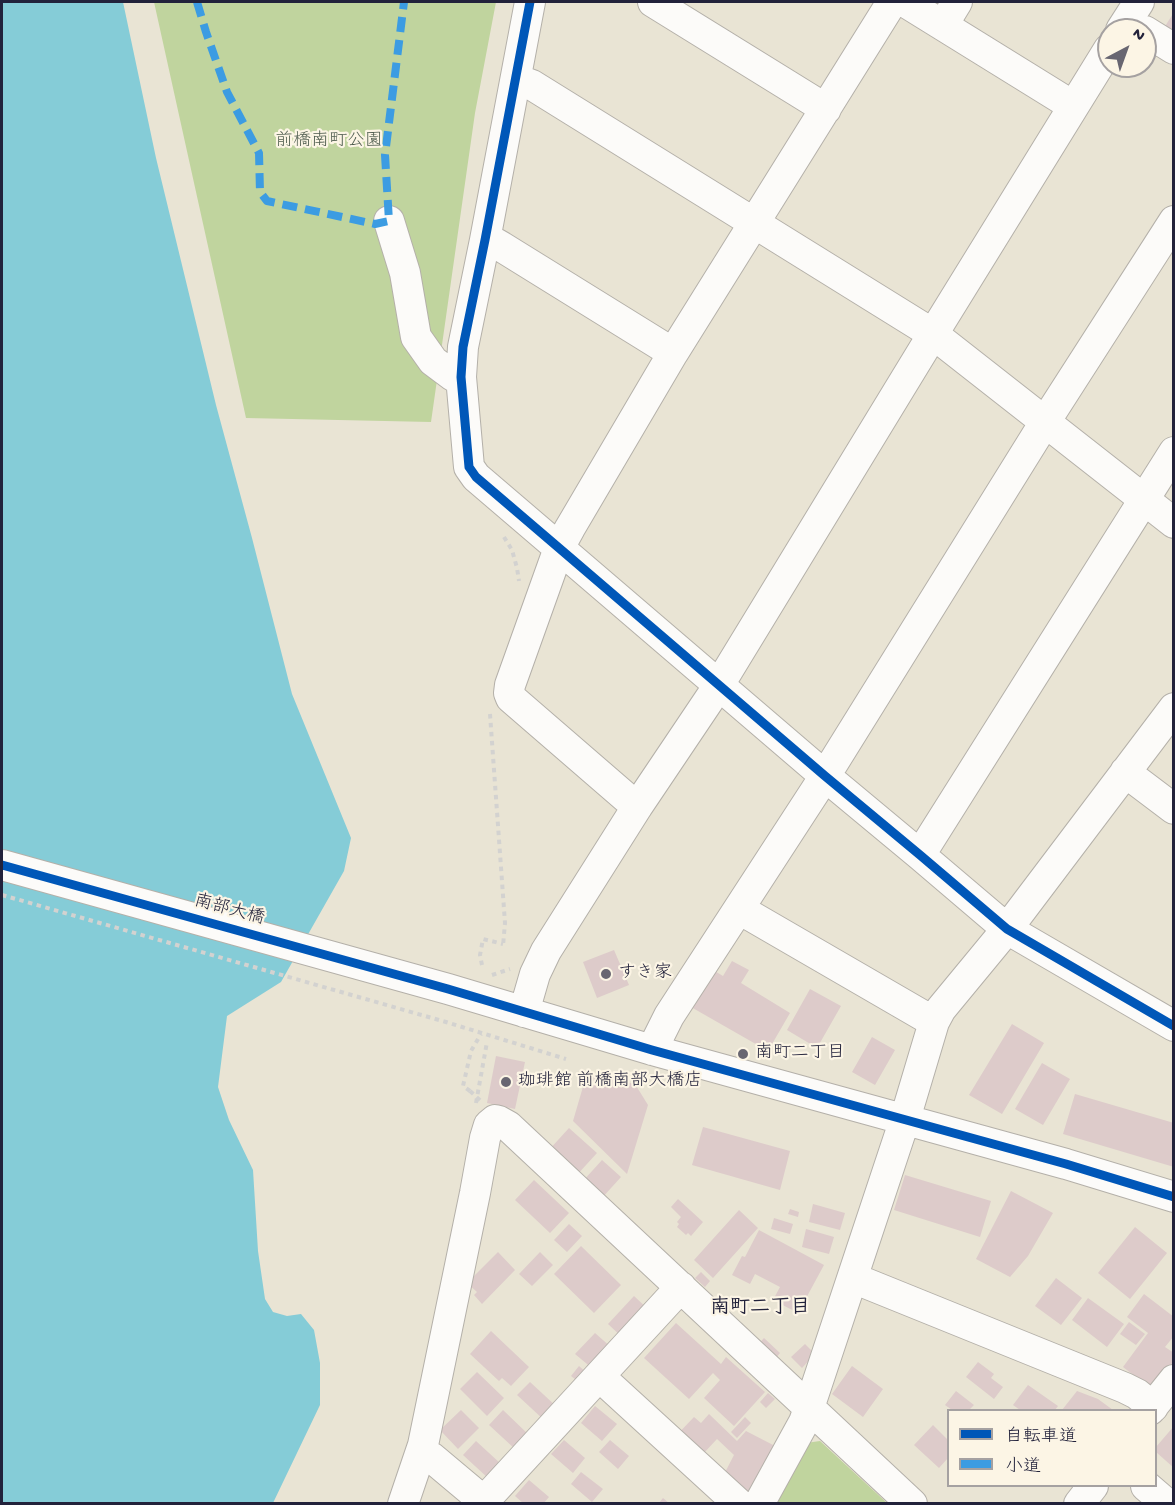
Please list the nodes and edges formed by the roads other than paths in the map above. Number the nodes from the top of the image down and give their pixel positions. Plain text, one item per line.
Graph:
1 (530, 2) edge
2 (652, 2) edge
3 (892, 2) edge
4 (905, 2) edge
5 (950, 13) edge
6 (1157, 38) edge
7 (1173, 49) edge
8 (1097, 68) edge
9 (516, 79) junction
10 (1073, 106) junction
11 (826, 109) junction
12 (389, 221) dead end
13 (1173, 221) edge
14 (754, 222) junction
15 (485, 240) junction
16 (933, 334) junction
17 (673, 353) junction
18 (461, 377) junction
19 (1045, 422) junction
20 (1173, 452) edge
21 (1143, 499) junction
22 (1173, 523) edge
23 (558, 548) junction
24 (719, 686) junction
25 (1173, 708) edge
26 (1125, 772) junction
27 (825, 776) junction
28 (637, 807) junction
29 (1173, 809) edge
30 (920, 855) junction
31 (2, 865) edge
32 (738, 909) junction
33 (1007, 929) junction
34 (524, 1012) junction
35 (934, 1022) junction
36 (1173, 1026) edge
37 (652, 1050) junction
38 (905, 1119) junction
39 (1173, 1197) edge
40 (853, 1278) junction
41 (681, 1287) junction
42 (599, 1376) junction
43 (1173, 1380) edge
44 (810, 1408) junction
45 (1152, 1409) edge
46 (421, 1454) junction
47 (1091, 1487) edge
48 (1148, 1487) edge
49 (485, 1502) edge
50 (403, 1503) edge
51 (739, 1503) edge
52 (759, 1503) edge
53 (912, 1503) edge
54 (1079, 1503) edge
55 (1167, 1503) edge

1 - 9 street
2 - 11 street
3 - 11 street
4 - 5 street
5 - 10 street
6 - 7 street
8 - 10 street
9 - 14 street
9 - 15 street
10 - 16 street
11 - 14 street
12 - 18 street
13 - 19 street
14 - 16 street
14 - 17 street
15 - 17 street
15 - 18 street
16 - 19 street
16 - 24 street
17 - 23 street
18 - 23 street
19 - 21 street
19 - 27 street
20 - 21 street
21 - 22 street
21 - 30 street
23 - 24 street
23 - 28 street
24 - 27 street
24 - 28 street
25 - 26 street
26 - 29 street
26 - 33 street
27 - 30 street
27 - 32 street
28 - 34 street
30 - 33 street
31 - 34 street, 南部大橋
32 - 35 street
32 - 37 street
33 - 35 street
33 - 36 street
34 - 37 street, 南部大橋
35 - 38 street
37 - 38 street, 南部大橋
38 - 39 street, 南部大橋
38 - 40 street
40 - 44 street
40 - 45 street
41 - 42 street
41 - 44 street
41 - 46 street
42 - 49 street
42 - 51 street
43 - 45 street
44 - 52 street
44 - 53 street
46 - 49 street
46 - 50 street
47 - 54 street
48 - 55 street

